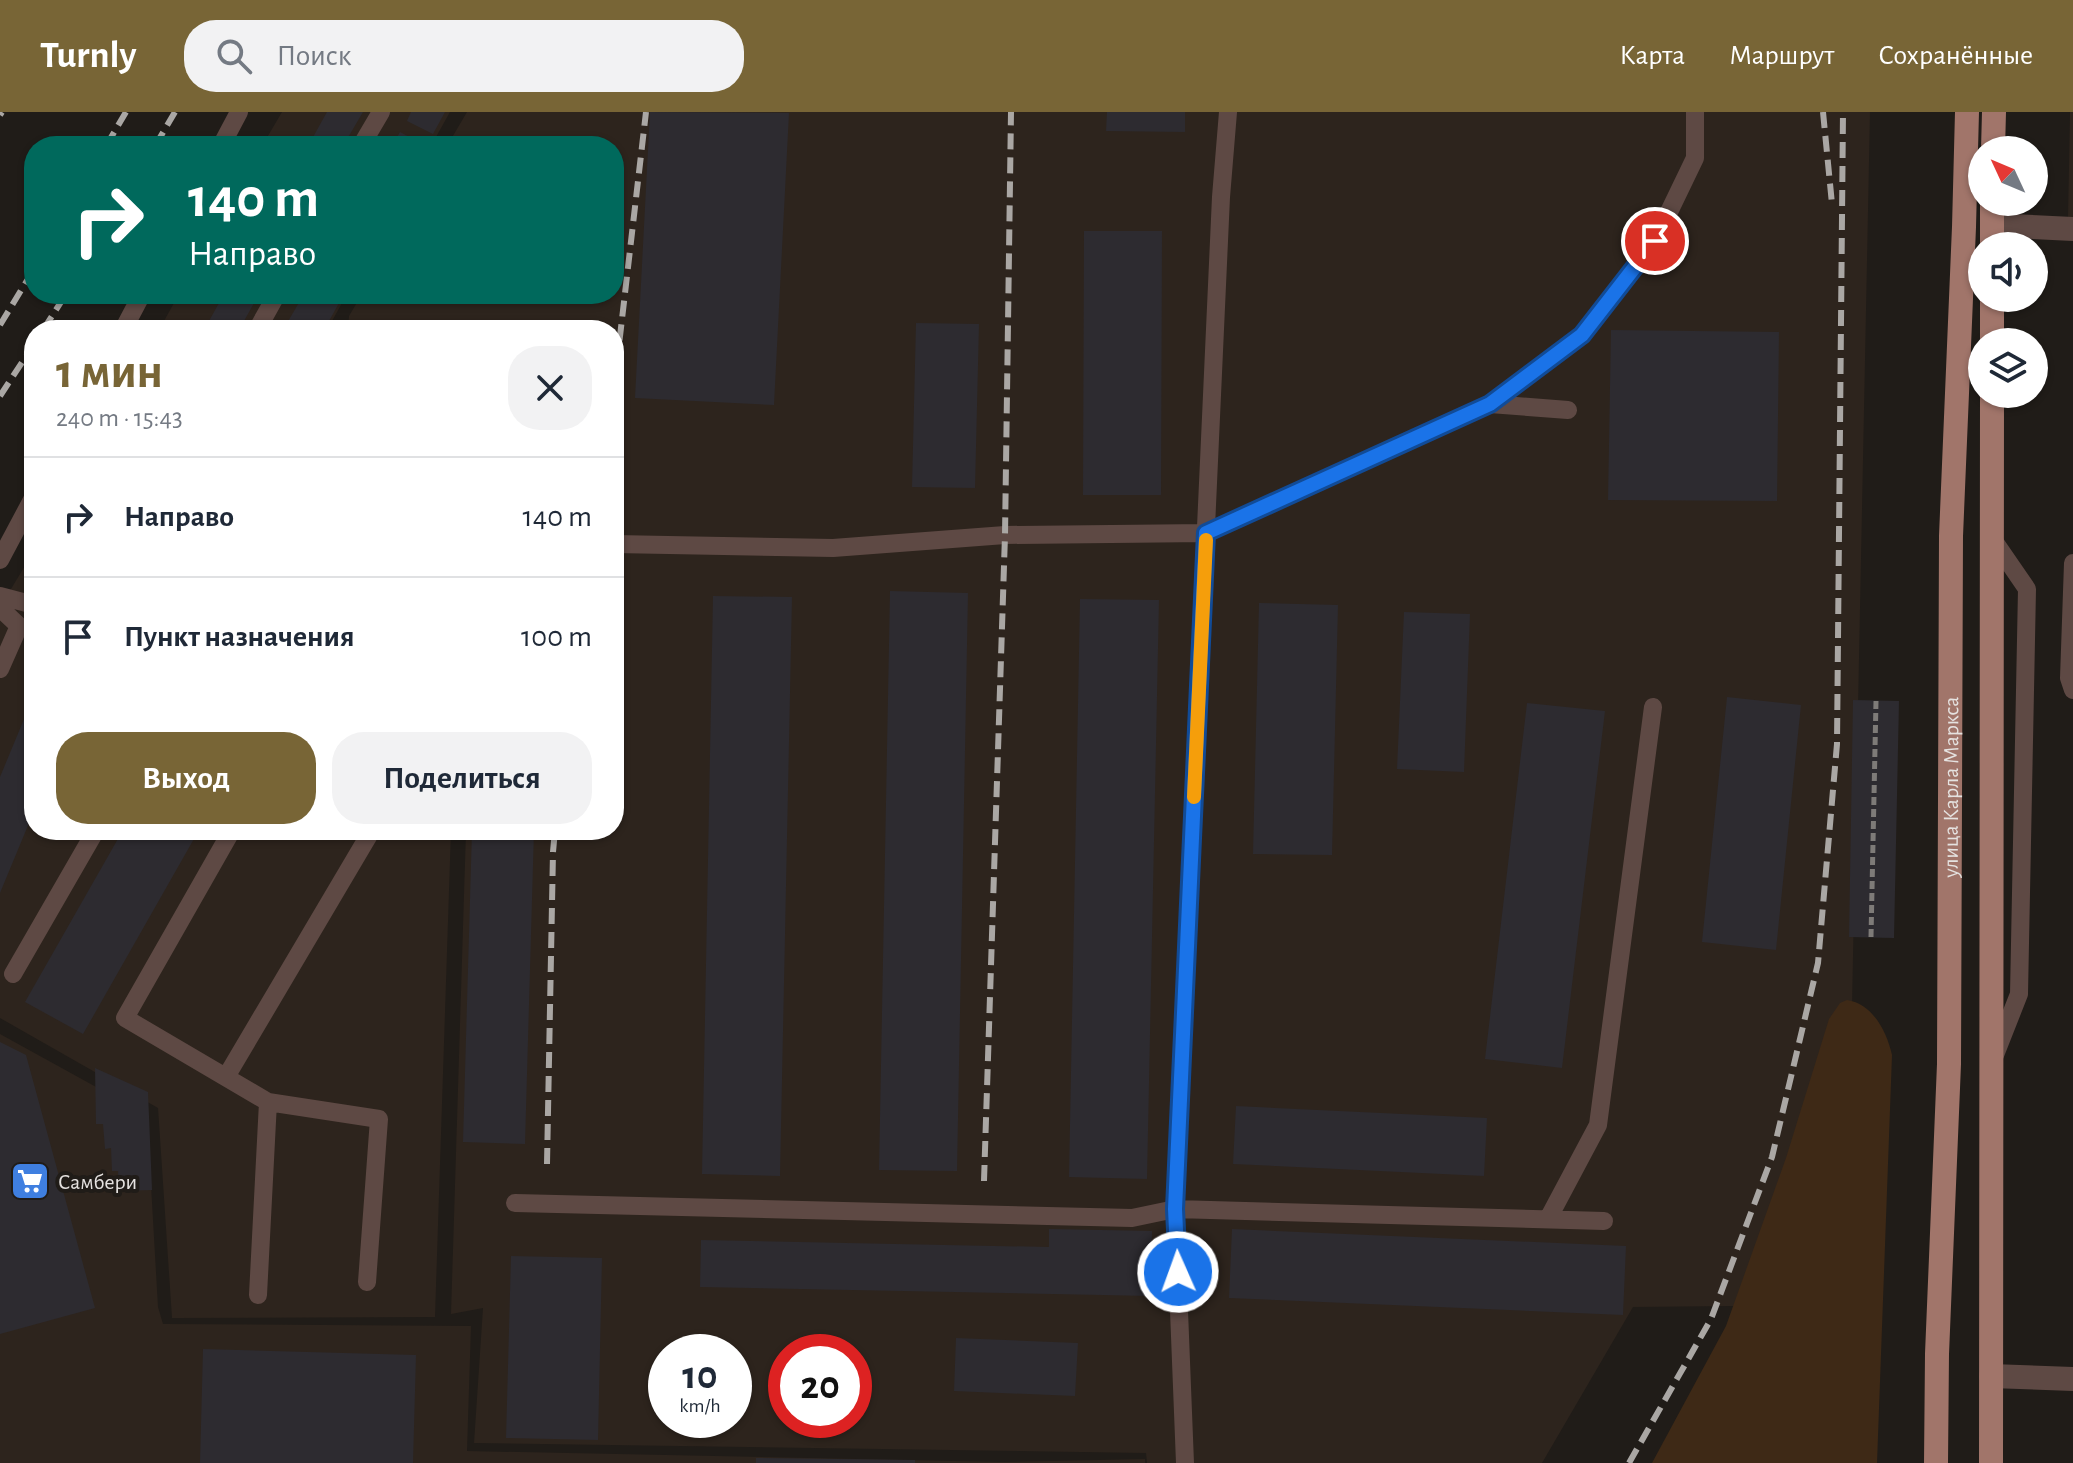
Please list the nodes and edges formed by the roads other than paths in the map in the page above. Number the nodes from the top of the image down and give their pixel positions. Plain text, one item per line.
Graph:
1 (239, 112) edge
2 (381, 112) edge
3 (1228, 112) edge
4 (1695, 112) edge
5 (1967, 112) edge
6 (1994, 112) edge
7 (226, 136) edge
8 (367, 136) edge
9 (1993, 136) edge
10 (1992, 224) edge
11 (2073, 229) edge
12 (1490, 404) junction
13 (1992, 408) edge
14 (1568, 410) dead end
15 (24, 515) edge
16 (1206, 533) junction
17 (1992, 538) junction
18 (624, 544) edge
19 (0, 560) edge
20 (2073, 563) edge
21 (0, 596) edge
22 (24, 602) edge
23 (0, 608) edge
24 (0, 669) edge
25 (2073, 690) edge
26 (1653, 707) dead end
27 (90, 840) edge
28 (226, 840) edge
29 (366, 840) edge
30 (13, 974) dead end
31 (1992, 1061) junction
32 (226, 1077) junction
33 (268, 1102) junction
34 (515, 1203) dead end
35 (1175, 1209) junction
36 (1548, 1219) junction
37 (1604, 1221) dead end
38 (367, 1282) dead end
39 (258, 1295) dead end
40 (1991, 1376) junction
41 (2073, 1379) edge
42 (1185, 1463) edge
43 (1936, 1463) edge
44 (1991, 1463) edge

1 - 7 lane
2 - 8 lane
3 - 16 lane
4 - 12 lane
5 - 43 main road, улица Карла Маркса
6 - 9 main road
10 - 11 street
12 - 14 lane
12 - 16 lane
13 - 17 main road
15 - 19 lane
16 - 18 lane
16 - 35 lane
17 - 31 main road
17 - 31 lane
20 - 25 lane
21 - 22 lane
23 - 24 lane
26 - 36 lane
27 - 30 lane
28 - 32 lane
29 - 32 lane
31 - 40 main road
32 - 33 lane
33 - 38 lane
33 - 39 lane
34 - 35 lane
35 - 36 lane
35 - 42 lane
36 - 37 lane
40 - 41 street
40 - 44 main road

